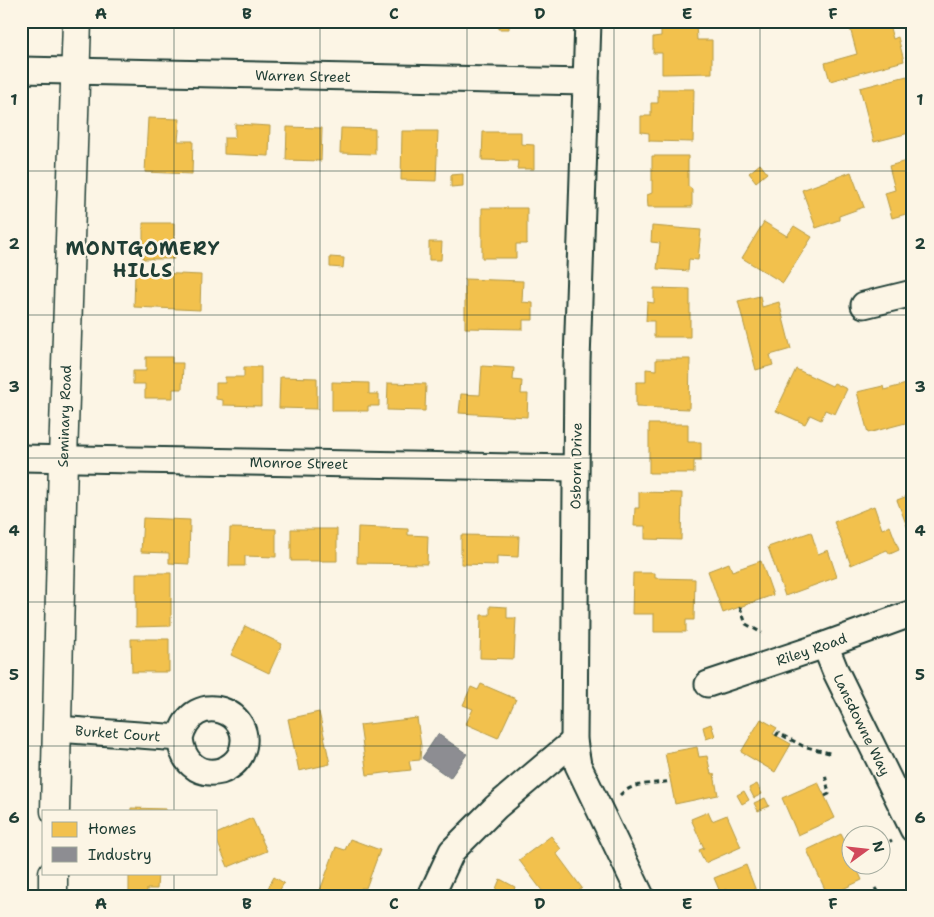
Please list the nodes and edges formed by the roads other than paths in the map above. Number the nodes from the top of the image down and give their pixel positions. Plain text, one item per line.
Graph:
1 (77, 21) edge
2 (588, 21) edge
3 (21, 70) edge
4 (76, 72) junction
5 (586, 82) junction
6 (913, 293) edge
7 (864, 305) dead end
8 (21, 458) edge
9 (63, 459) junction
10 (575, 468) junction
11 (913, 613) edge
12 (825, 645) junction
13 (708, 684) dead end
14 (58, 729) junction
15 (180, 738) dead end
16 (574, 741) junction
17 (55, 810) edge
18 (913, 829) edge
19 (53, 874) edge
20 (53, 896) edge
21 (431, 896) edge
22 (642, 896) edge

1 - 4 main road, Seminary Road
2 - 5 street, Osborn Drive
3 - 4 street, Warren Street
4 - 5 street, Warren Street
4 - 9 main road, Seminary Road
5 - 10 street, Osborn Drive
6 - 7 street
8 - 9 street, Monroe Street
9 - 10 street, Monroe Street
9 - 14 main road, Seminary Road
10 - 16 street, Osborn Drive
11 - 12 street, Riley Road
12 - 13 street, Riley Road
12 - 18 street, Lansdowne Way
14 - 15 street, Burket Court
14 - 17 main road, Seminary Road
16 - 21 street
16 - 22 street, Osborn Drive
19 - 20 main road

